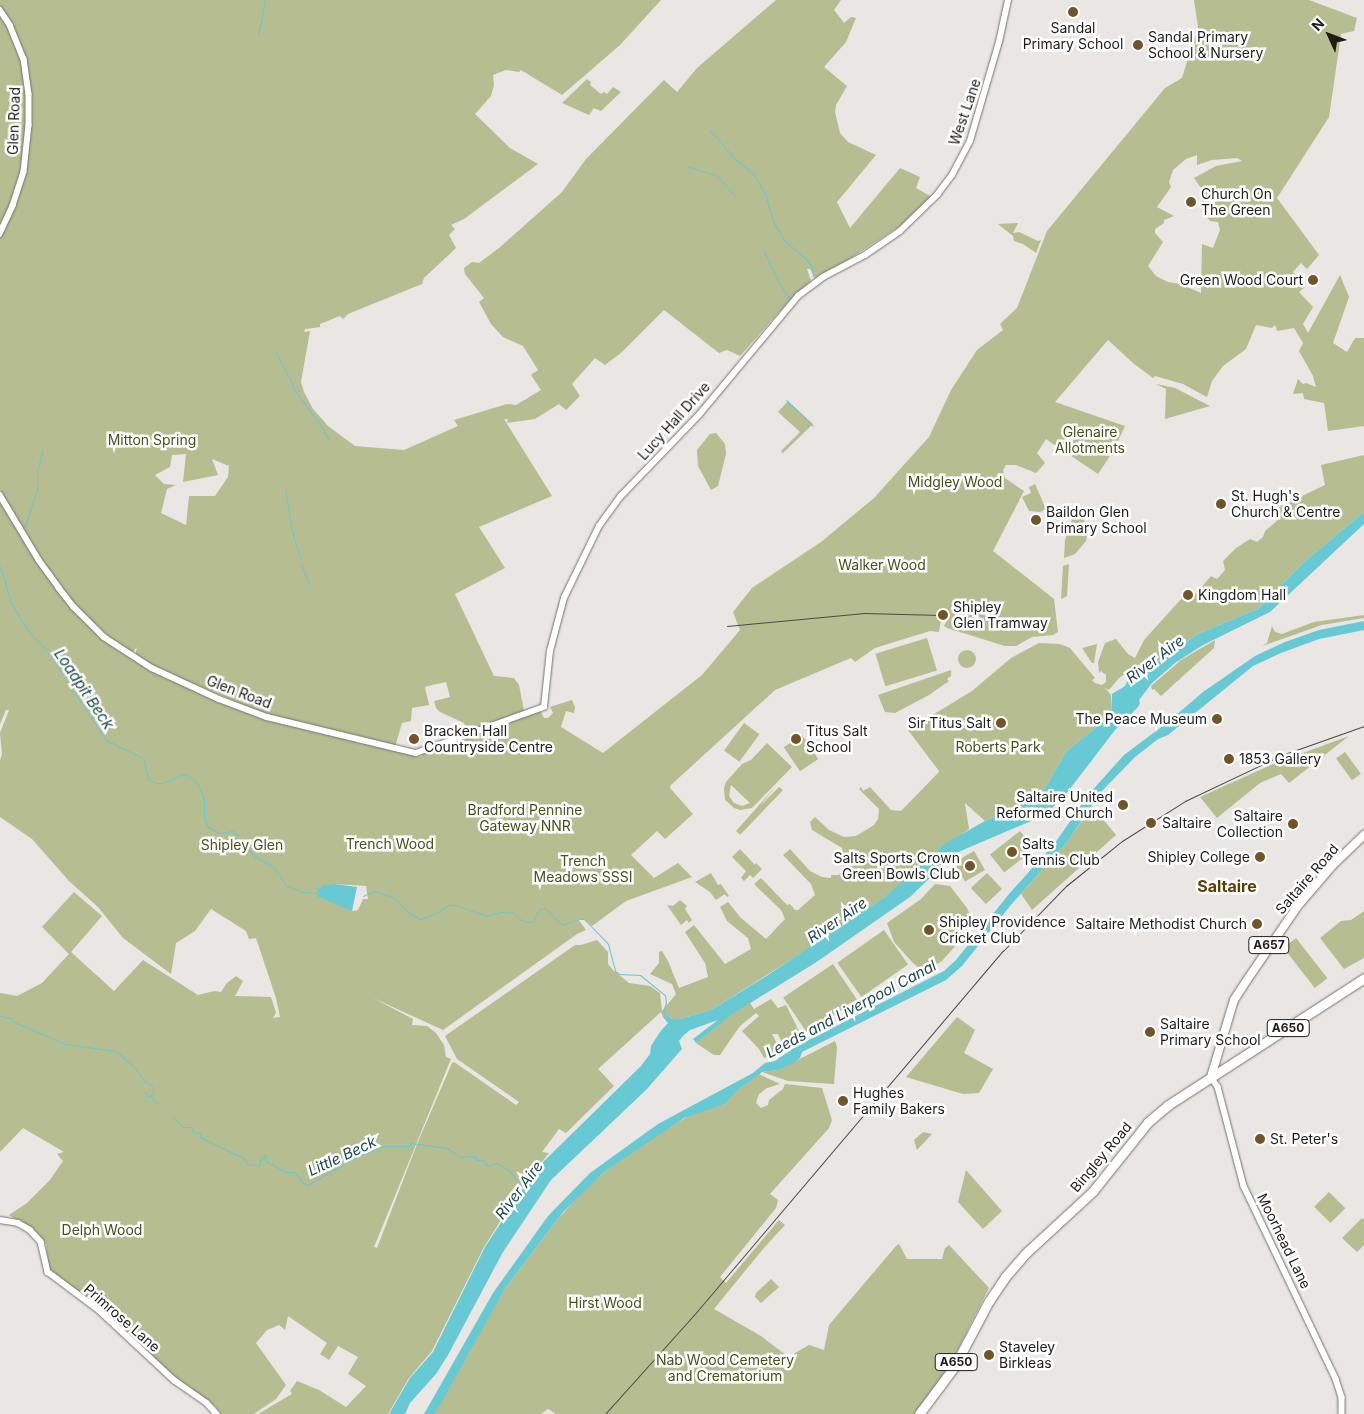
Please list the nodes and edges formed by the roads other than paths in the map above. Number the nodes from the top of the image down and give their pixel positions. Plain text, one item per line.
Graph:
1 (1008, 0) edge
2 (0, 10) edge
3 (916, 217) joint
4 (0, 234) edge
5 (0, 495) edge
6 (544, 707) joint
7 (1364, 835) edge
8 (1364, 978) edge
9 (1211, 1077) junction
10 (0, 1220) edge
11 (217, 1414) edge
12 (919, 1414) edge
13 (1342, 1414) edge

1 - 3 street, West Lane
2 - 4 street, Glen Road
3 - 6 street, Lucy Hall Drive
5 - 6 street, Glen Road
7 - 9 main road, Saltaire Road / A657
8 - 9 highway, Bingley Road / A650
9 - 12 highway, Bingley Road / A650
9 - 13 street, Moorhead Lane
10 - 11 street, Primrose Lane

